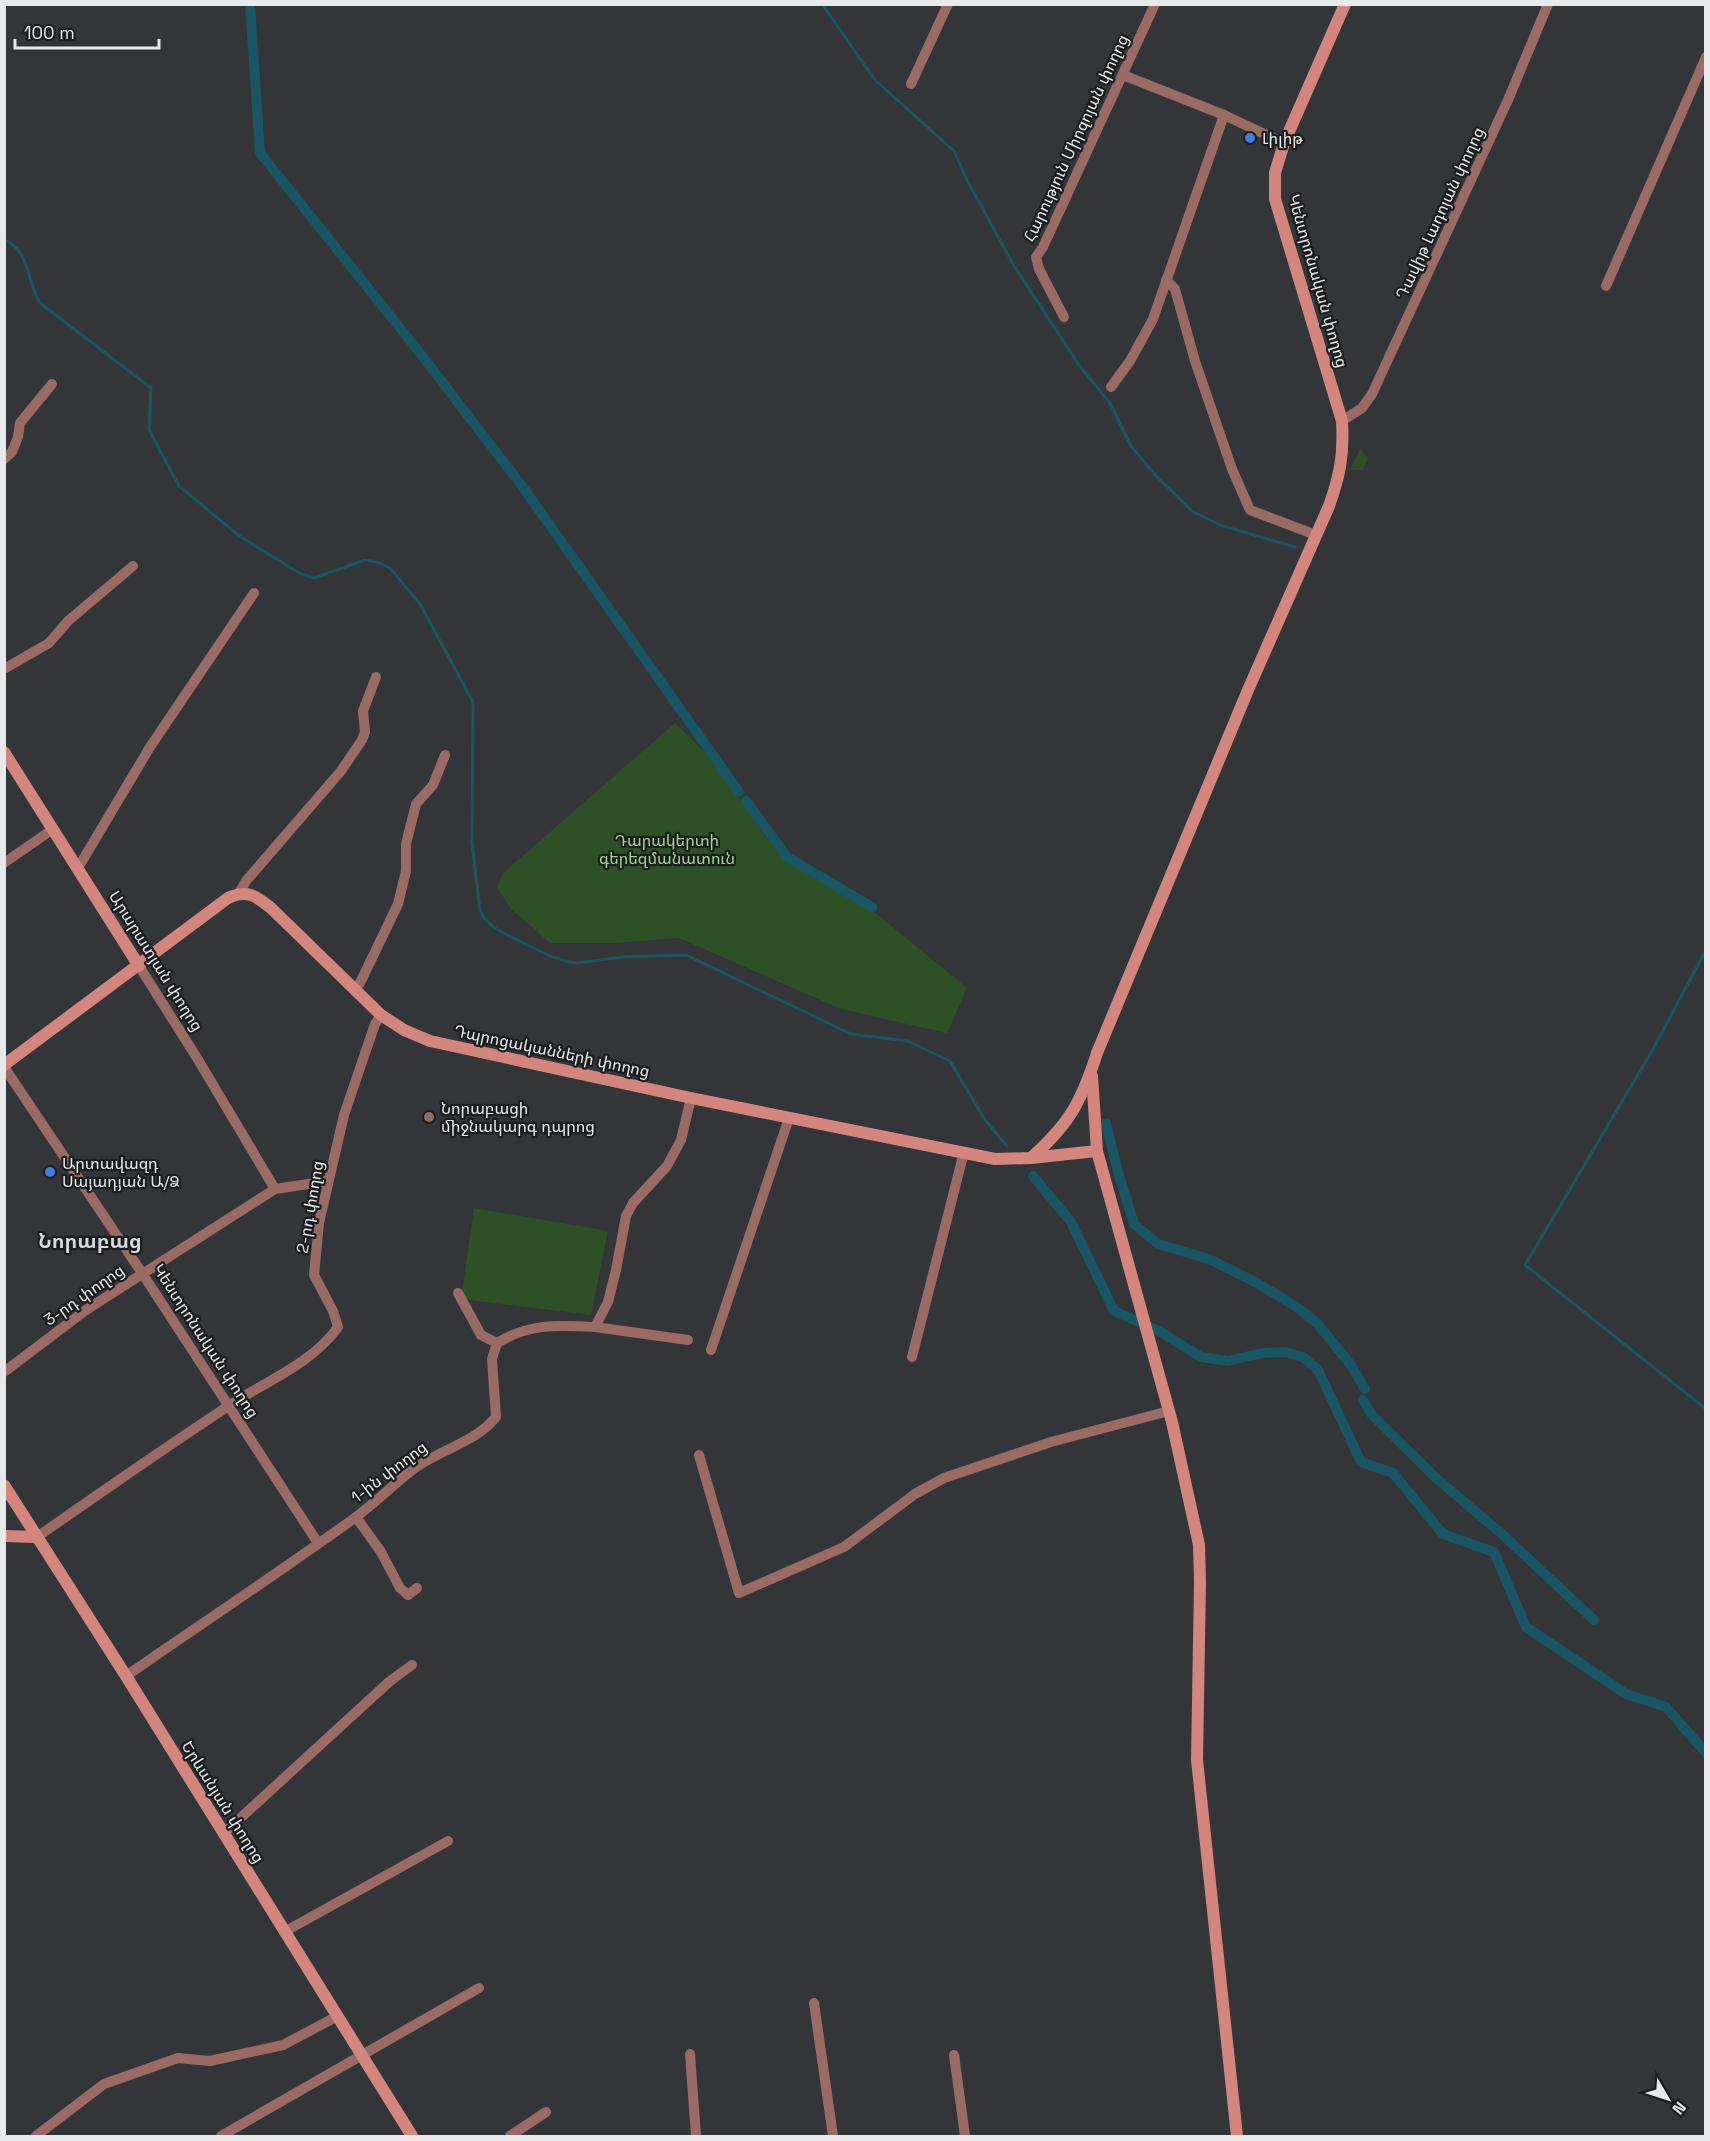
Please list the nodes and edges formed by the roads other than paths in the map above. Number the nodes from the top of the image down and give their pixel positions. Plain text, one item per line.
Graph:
1 (948, 4) edge
2 (1155, 4) edge
3 (1345, 4) edge
4 (1548, 4) edge
5 (1706, 57) edge
6 (1123, 75) junction
7 (911, 84) dead end
8 (1224, 115) junction
9 (1284, 143) junction
10 (1166, 280) junction
11 (1606, 286) dead end
12 (1064, 317) dead end
13 (52, 384) dead end
14 (1111, 387) dead end
15 (1342, 421) junction
16 (4, 459) edge
17 (1316, 535) junction
18 (133, 566) dead end
19 (254, 593) dead end
20 (4, 669) edge
21 (376, 677) dead end
22 (4, 752) edge
23 (445, 756) dead end
24 (53, 829) junction
25 (4, 863) edge
26 (78, 868) junction
27 (238, 893) junction
28 (139, 966) junction
29 (354, 989) junction
30 (381, 1014) junction
31 (4, 1066) edge
32 (1091, 1071) junction
33 (691, 1098) junction
34 (789, 1118) junction
35 (1097, 1151) junction
36 (964, 1152) junction
37 (1030, 1158) junction
38 (328, 1181) junction
39 (275, 1190) junction
40 (142, 1273) junction
41 (458, 1293) dead end
42 (595, 1327) junction
43 (688, 1340) dead end
44 (497, 1343) junction
45 (711, 1350) dead end
46 (912, 1357) dead end
47 (4, 1372) edge
48 (228, 1406) junction
49 (1168, 1411) junction
50 (699, 1455) dead end
51 (4, 1485) edge
52 (356, 1517) junction
53 (4, 1536) edge
54 (37, 1537) junction
55 (318, 1543) junction
56 (417, 1588) dead end
57 (412, 1665) dead end
58 (126, 1676) junction
59 (223, 1834) junction
60 (448, 1841) dead end
61 (284, 1932) junction
62 (479, 1988) dead end
63 (814, 2003) dead end
64 (336, 2017) junction
65 (690, 2054) dead end
66 (360, 2055) junction
67 (954, 2055) dead end
68 (546, 2112) dead end
69 (237, 2132) edge
70 (36, 2136) edge
71 (221, 2136) edge
72 (412, 2136) edge
73 (510, 2136) edge
74 (696, 2136) edge
75 (833, 2136) edge
76 (966, 2136) edge
77 (1238, 2136) edge

1 - 7 street
2 - 6 street, Հարություն Միրզոյան փողոց
3 - 9 main road, Կենտրոնական փողոց
4 - 15 street, Դավիթ Լադոյան փողոց
5 - 11 street
6 - 8 street
6 - 12 street, Հարություն Միրզոյան փողոց
8 - 9 street
8 - 10 street
9 - 15 main road, Կենտրոնական փողոց
10 - 14 street
10 - 17 street
13 - 16 street
15 - 17 main road, Կենտրոնական փողոց
17 - 32 main road, Կենտրոնական փողոց
18 - 20 street
19 - 26 street
21 - 27 street
22 - 24 main road, Արարատյան փողոց
23 - 29 street
24 - 25 street
24 - 26 main road, Արարատյան փողոց
26 - 28 main road, Արարատյան փողոց
27 - 28 main road
27 - 29 main road, Դպրոցականների փողոց
28 - 31 main road
28 - 39 street, Արարատյան փողոց
29 - 30 main road, Դպրոցականների փողոց
30 - 33 main road, Դպրոցականների փողոց
30 - 38 street, 2-րդ փողոց
31 - 40 street, Կենտրոնական փողոց
32 - 35 main road
32 - 37 main road, Կենտրոնական փողոց
33 - 34 main road, Դպրոցականների փողոց
33 - 42 street
34 - 36 main road, Դպրոցականների փողոց
34 - 45 street
35 - 37 main road, Դպրոցականների փողոց
35 - 49 main road
36 - 37 main road, Դպրոցականների փողոց
36 - 46 street
38 - 39 street
38 - 48 street, 2-րդ փողոց
39 - 40 street, 3-րդ փողոց
40 - 47 street, 3-րդ փողոց
40 - 48 street, Կենտրոնական փողոց
41 - 44 street
42 - 43 street
42 - 44 street
44 - 52 street, 1-ին փողոց
48 - 54 street, 2-րդ փողոց
48 - 55 street, Կենտրոնական փողոց
49 - 50 street
49 - 77 main road
51 - 54 main road, Երևանյան փողոց
52 - 55 street, 1-ին փողոց
52 - 56 street
53 - 54 main road
54 - 58 main road, Երևանյան փողոց
55 - 58 street, 1-ին փողոց
57 - 59 street
58 - 59 main road, Երևանյան փողոց
59 - 61 main road, Երևանյան փողոց
60 - 61 street
61 - 64 main road, Երևանյան փողոց
62 - 66 street
63 - 75 street
64 - 66 main road, Երևանյան փողոց
64 - 70 street
65 - 74 street
66 - 69 street
66 - 72 main road, Երևանյան փողոց
67 - 76 street
68 - 73 street
69 - 71 street

